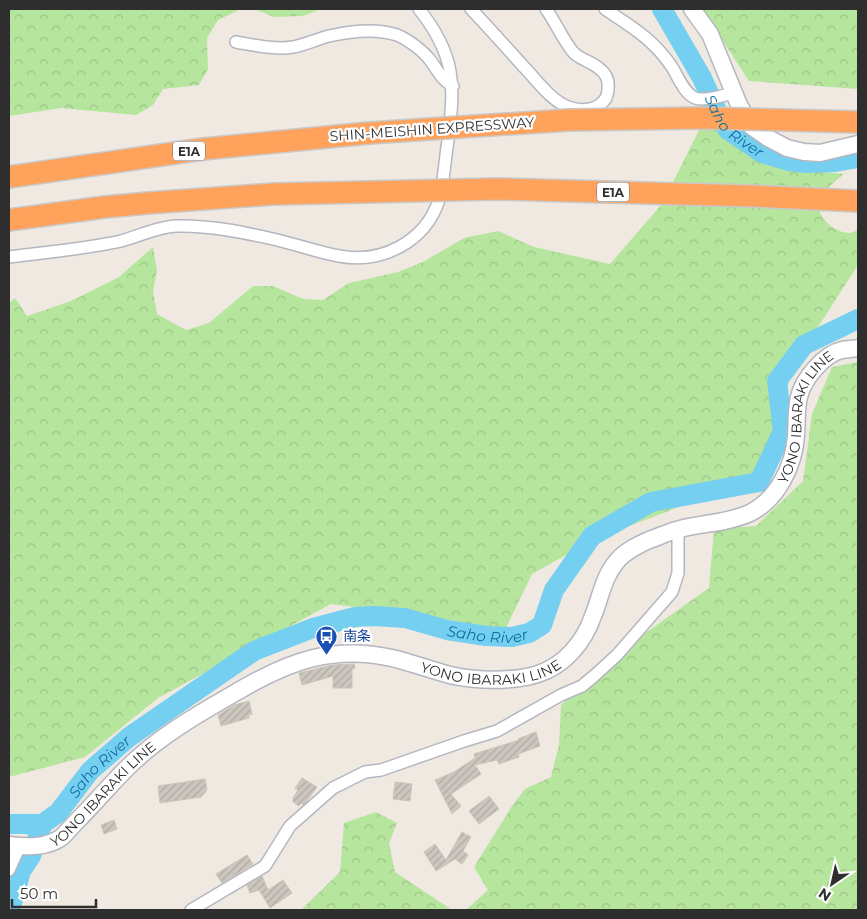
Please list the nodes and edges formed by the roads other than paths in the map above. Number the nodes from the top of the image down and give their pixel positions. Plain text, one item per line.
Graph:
1 (419, 9) edge
2 (472, 9) edge
3 (546, 9) edge
4 (605, 9) edge
5 (692, 9) edge
6 (236, 42) dead end
7 (453, 86) junction
8 (730, 94) junction
9 (858, 122) edge
10 (858, 144) edge
11 (9, 177) edge
12 (858, 201) edge
13 (105, 207) junction
14 (9, 220) edge
15 (9, 226) edge
16 (9, 257) edge
17 (858, 348) edge
18 (678, 529) junction
19 (24, 846) edge
20 (9, 870) edge
21 (191, 910) edge

1 - 7 street
2 - 3 street
4 - 8 street
5 - 8 main road
6 - 7 street
7 - 16 street
8 - 10 main road
9 - 11 highway, SHIN-MEISHIN EXPRESSWAY / E1A, bridge
12 - 13 highway, E1A, bridge
13 - 14 highway, E1A
13 - 15 highway
17 - 18 main road, YONO IBARAKI LINE
18 - 19 main road, YONO IBARAKI LINE
18 - 21 street
19 - 20 street

